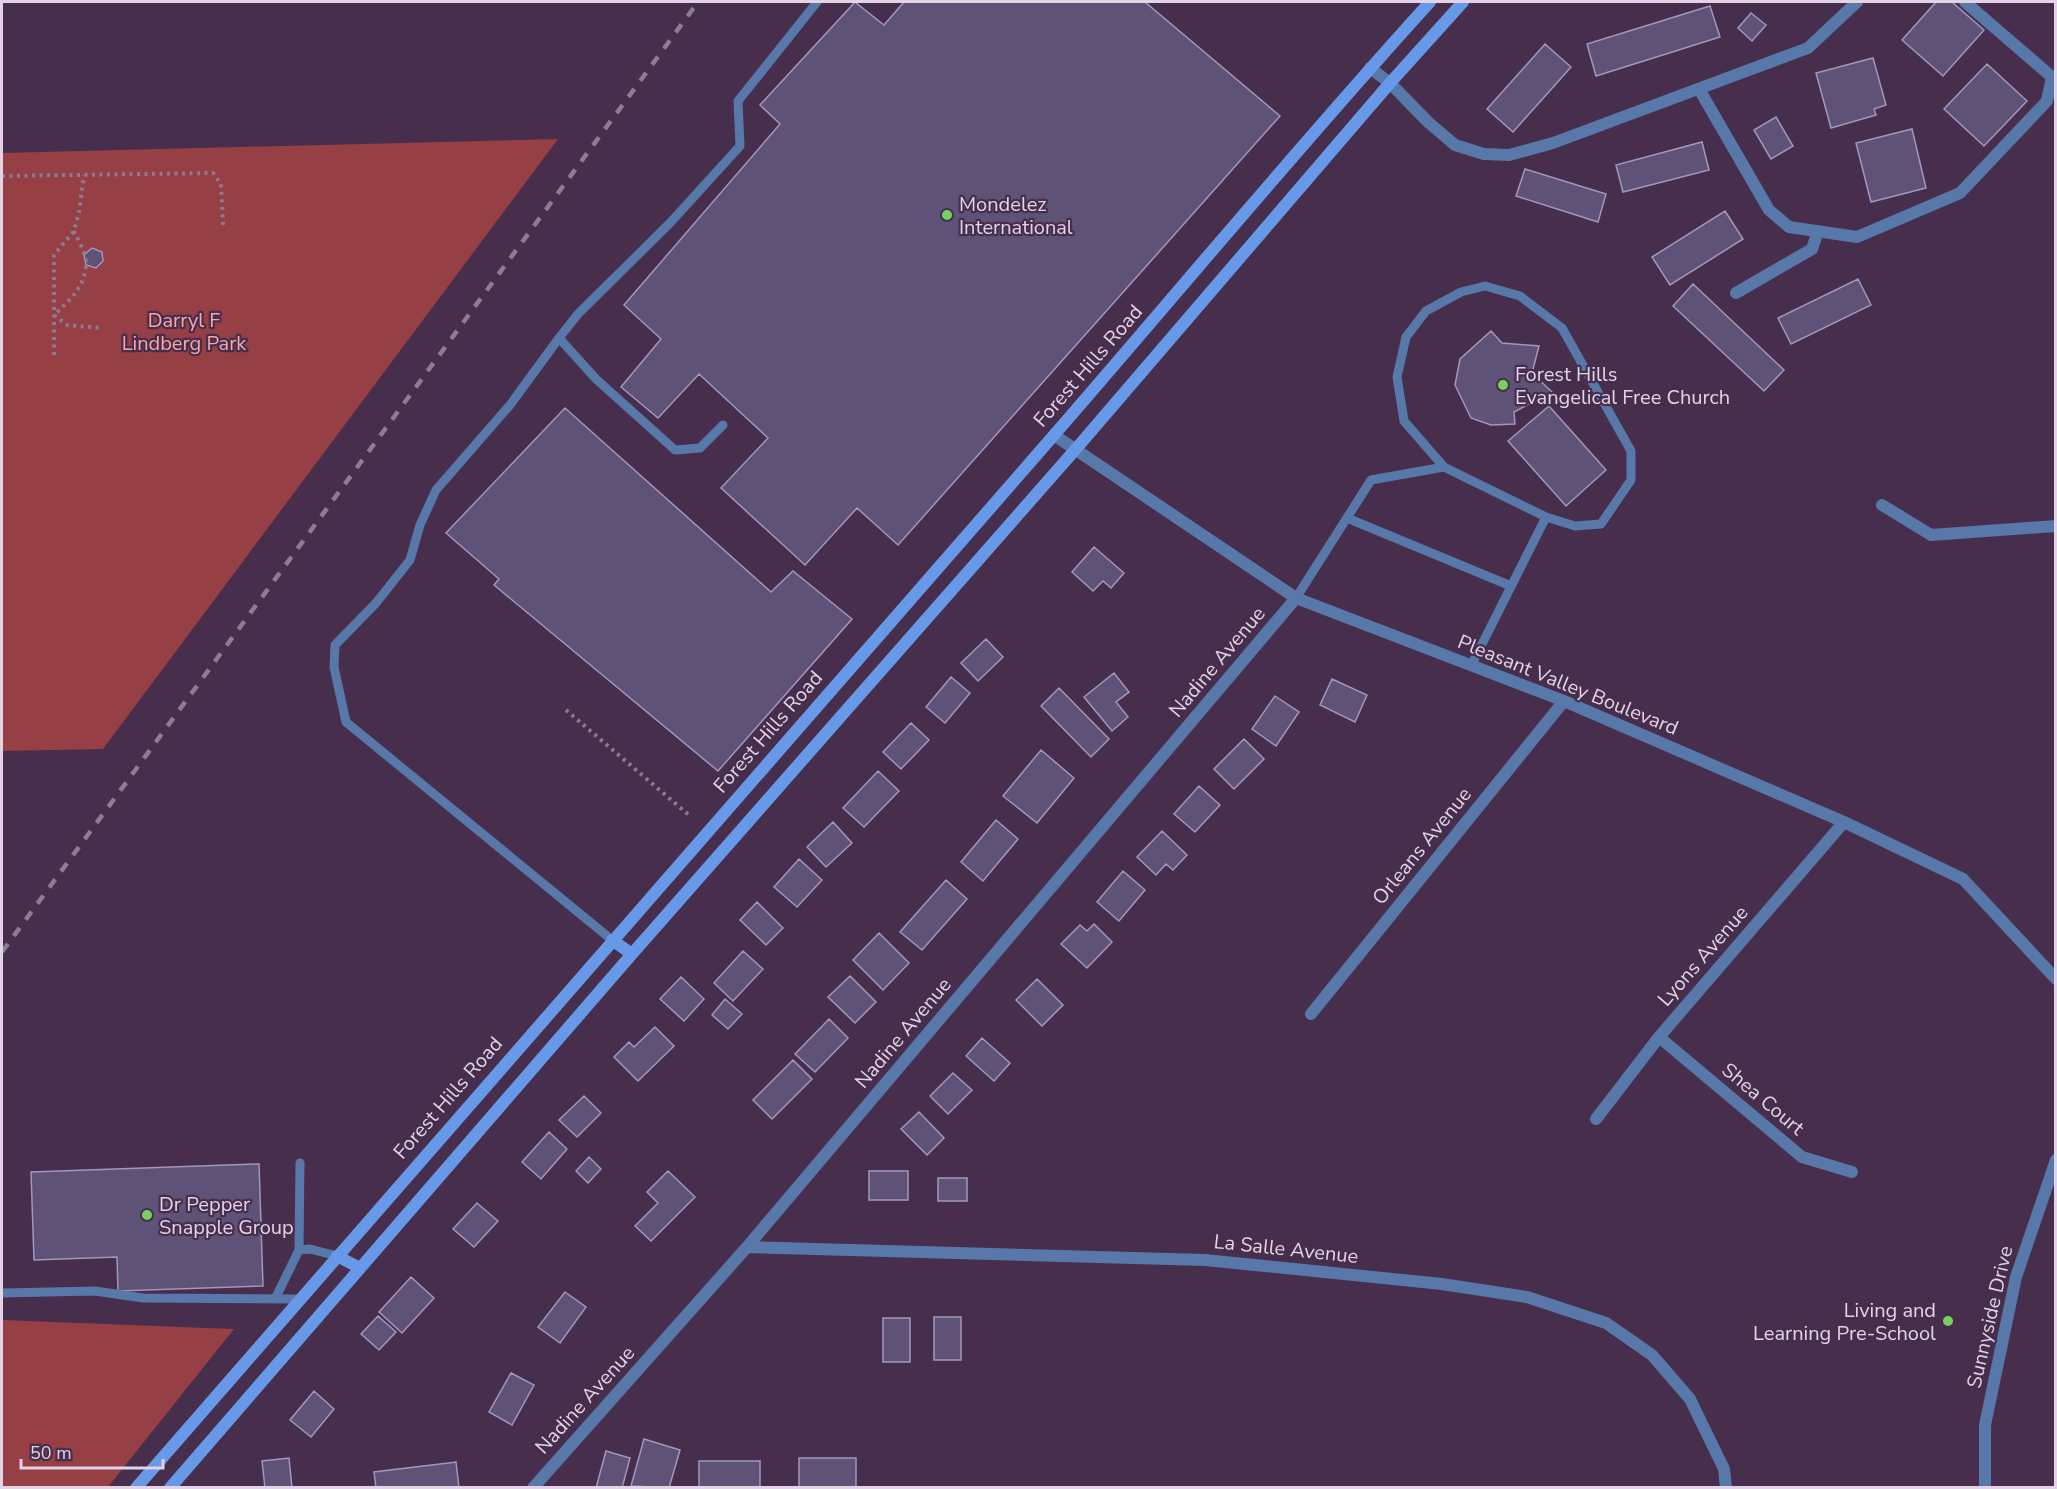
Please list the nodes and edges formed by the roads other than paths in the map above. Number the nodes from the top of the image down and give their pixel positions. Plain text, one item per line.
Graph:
1 (817, 2) edge
2 (1430, 2) edge
3 (1463, 2) edge
4 (1857, 2) edge
5 (1965, 2) edge
6 (1370, 68) junction
7 (1390, 83) junction
8 (1699, 89) junction
9 (1818, 231) junction
10 (1736, 293) dead end
11 (559, 338) junction
12 (723, 425) dead end
13 (1054, 435) junction
14 (1074, 450) junction
15 (1444, 467) junction
16 (1882, 506) dead end
17 (1347, 518) junction
18 (1546, 518) junction
19 (2055, 526) edge
20 (1511, 586) junction
21 (1296, 598) junction
22 (1471, 666) junction
23 (1564, 701) junction
24 (1844, 822) junction
25 (612, 940) junction
26 (632, 954) junction
27 (2055, 979) edge
28 (1311, 1014) dead end
29 (1659, 1037) junction
30 (1596, 1119) dead end
31 (2055, 1160) edge
32 (300, 1163) dead end
33 (1852, 1172) dead end
34 (747, 1247) junction
35 (299, 1250) junction
36 (337, 1256) junction
37 (360, 1268) junction
38 (2, 1293) edge
39 (275, 1299) junction
40 (300, 1299) junction
41 (136, 1488) edge
42 (170, 1488) edge
43 (533, 1488) edge
44 (1726, 1488) edge
45 (1985, 1488) edge

1 - 11 lane
2 - 6 street, Forest Hills Road
3 - 7 street
4 - 8 street
5 - 9 street
6 - 7 street
6 - 13 street, Forest Hills Road
7 - 8 street
7 - 14 street
8 - 9 street
9 - 10 street
11 - 12 lane
11 - 25 lane
13 - 14 street, Pleasant Valley Boulevard
13 - 25 street, Forest Hills Road
14 - 21 street, Pleasant Valley Boulevard
14 - 26 street
15 - 17 lane
15 - 18 lane
15 - 18 lane
16 - 19 street
17 - 20 lane
17 - 21 lane
18 - 20 lane
20 - 22 lane
21 - 22 street, Pleasant Valley Boulevard
21 - 34 street, Nadine Avenue
22 - 23 street, Pleasant Valley Boulevard
23 - 24 street, Pleasant Valley Boulevard
23 - 28 street, Orleans Avenue
24 - 27 street, Pleasant Valley Boulevard
24 - 29 street, Lyons Avenue
25 - 26 street
25 - 36 street, Forest Hills Road
26 - 37 street
29 - 30 street, Lyons Avenue
29 - 33 street, Shea Court
31 - 45 street, Sunnyside Drive
32 - 35 lane
34 - 43 street, Nadine Avenue
34 - 44 street, La Salle Avenue
35 - 36 lane
35 - 39 lane
36 - 37 street
36 - 40 street, Forest Hills Road
37 - 42 street
38 - 39 lane
39 - 40 lane
40 - 41 street, Forest Hills Road

